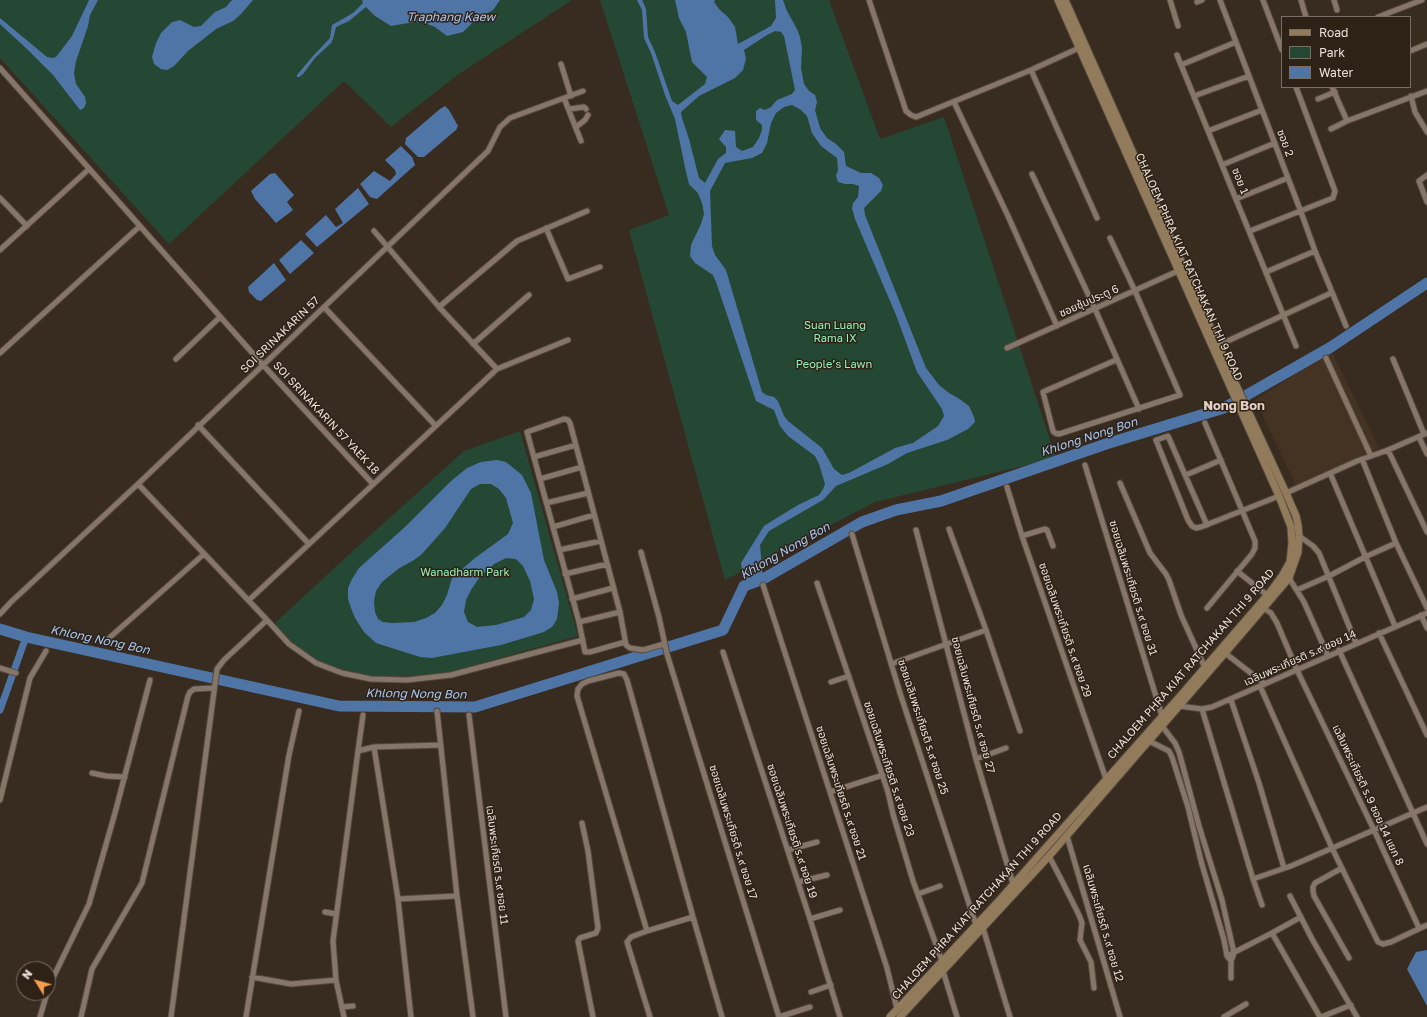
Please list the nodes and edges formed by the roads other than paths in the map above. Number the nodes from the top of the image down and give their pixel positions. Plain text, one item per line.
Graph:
1 (869, 0) edge
2 (1058, 0) edge
3 (1065, 0) edge
4 (1170, 0) edge
5 (1220, 0) edge
6 (1263, 0) edge
7 (1301, 0) edge
8 (1334, 0) edge
9 (1422, 0) edge
10 (1337, 10) dead end
11 (1306, 16) edge
12 (1381, 16) edge
13 (1178, 26) dead end
14 (1236, 42) junction
15 (1427, 44) edge
16 (1281, 47) edge
17 (1079, 48) junction
18 (1411, 51) edge
19 (1177, 55) dead end
20 (561, 64) dead end
21 (1181, 65) junction
22 (0, 68) edge
23 (1032, 70) junction
24 (1249, 76) junction
25 (1296, 88) edge
26 (1334, 90) edge
27 (582, 91) dead end
28 (1427, 91) edge
29 (571, 96) junction
30 (1194, 96) junction
31 (1410, 96) junction
32 (564, 98) junction
33 (1318, 99) dead end
34 (954, 102) junction
35 (569, 109) junction
36 (1262, 110) junction
37 (1347, 121) junction
38 (576, 127) junction
39 (1331, 129) dead end
40 (1208, 130) junction
41 (1427, 132) edge
42 (581, 141) dead end
43 (1275, 144) junction
44 (1222, 165) junction
45 (89, 169) junction
46 (1032, 174) dead end
47 (1427, 175) edge
48 (1288, 178) junction
49 (0, 198) edge
50 (1236, 199) junction
51 (1427, 202) edge
52 (587, 211) dead end
53 (1301, 212) junction
54 (1097, 218) dead end
55 (27, 226) junction
56 (140, 226) junction
57 (546, 228) junction
58 (374, 231) dead end
59 (1250, 232) junction
60 (1110, 238) dead end
61 (387, 246) junction
62 (0, 250) edge
63 (1315, 251) junction
64 (600, 267) dead end
65 (1178, 271) junction
66 (1266, 272) junction
67 (1135, 291) junction
68 (1331, 293) junction
69 (529, 295) dead end
70 (324, 307) junction
71 (440, 307) junction
72 (1095, 309) junction
73 (1284, 315) junction
74 (220, 317) junction
75 (1057, 326) junction
76 (1346, 326) dead end
77 (568, 340) dead end
78 (473, 344) junction
79 (1219, 345) junction
80 (1296, 346) dead end
81 (1007, 348) dead end
82 (0, 353) edge
83 (1326, 358) dead end
84 (176, 359) dead end
85 (1393, 359) dead end
86 (1116, 360) junction
87 (263, 365) junction
88 (497, 369) junction
89 (1242, 404) junction
90 (1139, 409) junction
91 (1205, 423) dead end
92 (198, 425) junction
93 (435, 425) junction
94 (1426, 433) edge
95 (1419, 437) junction
96 (576, 444) junction
97 (1388, 450) junction
98 (1427, 454) edge
99 (1371, 456) junction
100 (534, 457) junction
101 (1362, 459) junction
102 (1221, 460) junction
103 (1085, 465) dead end
104 (582, 467) junction
105 (1330, 473) junction
106 (1186, 475) junction
107 (540, 479) junction
108 (1120, 483) dead end
109 (138, 484) junction
110 (373, 484) junction
111 (1007, 487) dead end
112 (588, 493) junction
113 (1282, 494) junction
114 (546, 503) junction
115 (1242, 511) junction
116 (594, 515) junction
117 (1207, 525) junction
118 (553, 527) junction
119 (949, 529) dead end
120 (916, 530) dead end
121 (1427, 532) edge
122 (852, 534) dead end
123 (1022, 536) junction
124 (1299, 536) junction
125 (601, 541) junction
126 (1396, 543) junction
127 (309, 544) junction
128 (1052, 546) dead end
129 (559, 550) junction
130 (641, 552) dead end
131 (204, 554) junction
132 (1364, 557) junction
133 (607, 564) junction
134 (1237, 571) junction
135 (565, 574) junction
136 (1329, 576) junction
137 (1289, 578) junction
138 (817, 583) dead end
139 (763, 585) dead end
140 (613, 588) junction
141 (1297, 590) junction
142 (1267, 595) junction
143 (572, 599) junction
144 (249, 600) junction
145 (1207, 608) dead end
146 (1264, 608) junction
147 (1427, 608) edge
148 (620, 612) junction
149 (1427, 612) edge
150 (0, 614) edge
151 (1421, 615) junction
152 (267, 620) junction
153 (578, 622) junction
154 (1395, 626) junction
155 (1427, 628) edge
156 (986, 630) junction
157 (1379, 633) junction
158 (108, 639) dead end
159 (583, 640) junction
160 (625, 642) junction
161 (1356, 643) junction
162 (664, 644) junction
163 (946, 644) junction
164 (1339, 650) junction
165 (46, 651) dead end
166 (723, 652) dead end
167 (1225, 653) junction
168 (1328, 656) junction
169 (891, 664) junction
170 (0, 668) edge
171 (1205, 668) junction
172 (1297, 670) junction
173 (16, 673) dead end
174 (849, 676) junction
175 (150, 680) dead end
176 (831, 682) dead end
177 (1263, 685) junction
178 (214, 688) junction
179 (1231, 700) junction
180 (1179, 706) junction
181 (1202, 709) junction
182 (299, 711) dead end
183 (437, 711) dead end
184 (363, 715) dead end
185 (469, 715) dead end
186 (1162, 716) junction
187 (1162, 726) junction
188 (1020, 731) dead end
189 (1427, 735) edge
190 (1149, 741) junction
191 (441, 745) junction
192 (374, 747) junction
193 (1176, 747) junction
194 (1006, 748) dead end
195 (358, 750) junction
196 (1169, 751) junction
197 (976, 758) junction
198 (92, 773) dead end
199 (882, 775) junction
200 (125, 777) junction
201 (1106, 779) junction
202 (830, 792) junction
203 (0, 800) edge
204 (1190, 806) junction
205 (1427, 807) edge
206 (1412, 813) junction
207 (582, 823) dead end
208 (1374, 830) junction
209 (1067, 836) junction
210 (817, 842) dead end
211 (1427, 844) edge
212 (1332, 848) junction
213 (788, 850) junction
214 (1049, 856) junction
215 (1284, 868) junction
216 (1342, 868) junction
217 (827, 874) dead end
218 (1253, 878) junction
219 (798, 882) junction
220 (1013, 884) junction
221 (940, 886) dead end
222 (918, 894) junction
223 (458, 896) junction
224 (1290, 896) dead end
225 (398, 900) junction
226 (1262, 905) dead end
227 (840, 910) dead end
228 (1224, 911) junction
229 (325, 912) dead end
230 (336, 914) junction
231 (1217, 914) junction
232 (693, 917) junction
233 (1300, 917) junction
234 (810, 919) junction
235 (1427, 925) edge
236 (980, 926) junction
237 (1419, 928) junction
238 (647, 930) junction
239 (1272, 933) junction
240 (1234, 953) junction
241 (1227, 956) junction
242 (1349, 958) dead end
243 (942, 961) junction
244 (1231, 961) junction
245 (942, 971) junction
246 (56, 972) edge
247 (252, 978) junction
248 (1231, 978) dead end
249 (336, 980) junction
250 (831, 985) junction
251 (1094, 988) dead end
252 (811, 992) dead end
253 (45, 1001) edge
254 (1246, 1004) dead end
255 (1351, 1005) junction
256 (353, 1006) dead end
257 (342, 1007) junction
258 (810, 1007) dead end
259 (897, 1009) junction
260 (1231, 1015) edge
261 (40, 1017) edge
262 (81, 1017) edge
263 (171, 1017) edge
264 (246, 1017) edge
265 (344, 1017) edge
266 (411, 1017) edge
267 (473, 1017) edge
268 (506, 1017) edge
269 (593, 1017) edge
270 (650, 1017) edge
271 (722, 1017) edge
272 (779, 1017) edge
273 (840, 1017) edge
274 (890, 1017) edge
275 (900, 1017) edge
276 (958, 1017) edge
277 (1010, 1017) edge
278 (1120, 1017) edge
279 (1224, 1017) edge
280 (1320, 1017) edge
281 (1358, 1017) edge

1 - 34 street
2 - 17 main road, CHALOEM PHRA KIAT RATCHAKAN THI 9 ROAD
3 - 79 main road, CHALOEM PHRA KIAT RATCHAKAN THI 9 ROAD
4 - 13 street
5 - 14 street, ซอย 2
6 - 16 street
7 - 11 street
8 - 10 street
9 - 12 street
14 - 21 street
14 - 24 street, ซอย 2
15 - 18 street
17 - 23 street
17 - 65 main road, CHALOEM PHRA KIAT RATCHAKAN THI 9 ROAD
19 - 21 street, ซอย 1
20 - 29 street
21 - 30 street, ซอย 1
22 - 45 street, SOI SRINAKARIN 57 YAEK 18
23 - 34 street
23 - 54 street
24 - 30 street
24 - 36 street, ซอย 2
25 - 53 street
26 - 33 street
26 - 37 street
27 - 29 street, SOI SRINAKARIN 57
28 - 31 street
29 - 32 street, SOI SRINAKARIN 57
30 - 40 street, ซอย 1
31 - 37 street
31 - 41 street
32 - 35 street
32 - 61 street, SOI SRINAKARIN 57
34 - 75 street
35 - 38 street
35 - 38 street
36 - 40 street
36 - 43 street, ซอย 2
37 - 39 street
38 - 42 street
40 - 44 street, ซอย 1
43 - 44 street
43 - 48 street, ซอย 2
44 - 50 street, ซอย 1
45 - 55 street
45 - 56 street, SOI SRINAKARIN 57 YAEK 18
46 - 72 street
47 - 51 street
48 - 50 street
48 - 53 street, ซอย 2
49 - 55 street
50 - 59 street, ซอย 1
52 - 57 street
53 - 59 street
53 - 63 street, ซอย 2
55 - 62 street
56 - 74 street, SOI SRINAKARIN 57 YAEK 18
56 - 82 street
57 - 64 street
57 - 71 street
58 - 61 street
59 - 66 street, ซอย 1
60 - 67 street
61 - 70 street, SOI SRINAKARIN 57
61 - 71 street
63 - 66 street
63 - 68 street, ซอย 2
65 - 67 street, ซอยซุ้มประตู 6
65 - 89 main road, CHALOEM PHRA KIAT RATCHAKAN THI 9 ROAD
66 - 73 street, ซอย 1
67 - 72 street, ซอยซุ้มประตู 6
67 - 90 street
68 - 73 street
68 - 76 street, ซอย 2
69 - 78 street
70 - 87 street, SOI SRINAKARIN 57
70 - 93 street
71 - 78 street
72 - 75 street, ซอยซุ้มประตู 6
72 - 86 street
73 - 79 street
73 - 80 street, ซอย 1
74 - 84 street
74 - 87 street, SOI SRINAKARIN 57 YAEK 18
75 - 81 street, ซอยซุ้มประตู 6
77 - 88 street
78 - 88 street
79 - 89 main road, CHALOEM PHRA KIAT RATCHAKAN THI 9 ROAD
83 - 99 street
85 - 94 street
86 - 90 street
86 - 90 street
87 - 92 street, SOI SRINAKARIN 57
87 - 110 street, SOI SRINAKARIN 57 YAEK 18
88 - 93 street
89 - 113 main road, CHALOEM PHRA KIAT RATCHAKAN THI 9 ROAD
91 - 102 street
92 - 109 street, SOI SRINAKARIN 57
92 - 127 street
93 - 110 street
94 - 95 street
95 - 97 street
95 - 98 street
96 - 100 street
96 - 100 street
96 - 104 street
97 - 99 street
97 - 121 street
99 - 101 street
100 - 107 street
101 - 105 street
101 - 126 street
102 - 106 street
102 - 115 street
103 - 186 street, ซอยเฉลิมพระเกียรติ ร.๙ ซอย 31
104 - 107 street
104 - 112 street
105 - 113 street
105 - 132 street
106 - 117 street
106 - 117 street
107 - 114 street
108 - 171 street
109 - 131 street
109 - 150 street, SOI SRINAKARIN 57
110 - 127 street
111 - 123 street, ซอยเฉลิมพระเกียรติ ร.๙ ซอย 29
112 - 114 street
112 - 116 street
113 - 115 street
113 - 124 main road, CHALOEM PHRA KIAT RATCHAKAN THI 9 ROAD
113 - 142 main road, CHALOEM PHRA KIAT RATCHAKAN THI 9 ROAD
114 - 118 street
115 - 117 street
115 - 134 street
116 - 118 street
116 - 125 street
118 - 129 street
119 - 156 street
120 - 163 street, ซอยเฉลิมพระเกียรติ ร.๙ ซอย 27
122 - 169 street, ซอยเฉลิมพระเกียรติ ร.๙ ซอย 25
123 - 128 street
123 - 201 street, ซอยเฉลิมพระเกียรติ ร.๙ ซอย 29
124 - 136 street
124 - 137 main road, CHALOEM PHRA KIAT RATCHAKAN THI 9 ROAD
125 - 129 street
125 - 133 street
126 - 132 street
126 - 147 street
127 - 144 street
129 - 135 street
130 - 162 street, ซอยเฉลิมพระเกียรติ ร.๙ ซอย 17
131 - 144 street
131 - 158 street
132 - 136 street
132 - 154 street
133 - 135 street
133 - 140 street
134 - 142 street
134 - 145 street
135 - 143 street
136 - 141 street
136 - 161 street
137 - 141 street
137 - 146 main road, CHALOEM PHRA KIAT RATCHAKAN THI 9 ROAD
138 - 174 street, ซอยเฉลิมพระเกียรติ ร.๙ ซอย 23
139 - 202 street, ซอยเฉลิมพระเกียรติ ร.๙ ซอย 21
140 - 143 street
140 - 148 street
141 - 168 street
142 - 171 main road, CHALOEM PHRA KIAT RATCHAKAN THI 9 ROAD
143 - 153 street
144 - 152 street
146 - 167 main road, CHALOEM PHRA KIAT RATCHAKAN THI 9 ROAD
146 - 172 street, เฉลิมพระเกียรติ ร.9 ซอย 14 แยก 8
148 - 153 street
148 - 160 street
149 - 151 street, เฉลิมพระเกียรติ ร.๙ ซอย 14
151 - 154 street, เฉลิมพระเกียรติ ร.๙ ซอย 14
151 - 155 street
152 - 159 street
152 - 178 street
153 - 159 street
154 - 157 street, เฉลิมพระเกียรติ ร.๙ ซอย 14
156 - 163 street
156 - 188 street
157 - 161 street, เฉลิมพระเกียรติ ร.๙ ซอย 14
157 - 189 street
159 - 160 street
160 - 162 street
161 - 164 street, เฉลิมพระเกียรติ ร.๙ ซอย 14
162 - 272 street, ซอยเฉลิมพระเกียรติ ร.๙ ซอย 17
163 - 169 street
163 - 197 street, ซอยเฉลิมพระเกียรติ ร.๙ ซอย 27
164 - 168 street, เฉลิมพระเกียรติ ร.๙ ซอย 14
164 - 206 street
165 - 203 street
166 - 213 street, ซอยเฉลิมพระเกียรติ ร.๙ ซอย 19
167 - 177 street
167 - 180 main road, CHALOEM PHRA KIAT RATCHAKAN THI 9 ROAD
168 - 172 street, เฉลิมพระเกียรติ ร.๙ ซอย 14
169 - 236 street, ซอยเฉลิมพระเกียรติ ร.๙ ซอย 25
170 - 173 street
171 - 186 main road, CHALOEM PHRA KIAT RATCHAKAN THI 9 ROAD
172 - 177 street, เฉลิมพระเกียรติ ร.๙ ซอย 14
172 - 208 street, เฉลิมพระเกียรติ ร.9 ซอย 14 แยก 8
174 - 176 street
174 - 199 street, ซอยเฉลิมพระเกียรติ ร.๙ ซอย 23
175 - 200 street
177 - 179 street, เฉลิมพระเกียรติ ร.๙ ซอย 14
177 - 212 street
178 - 262 street
178 - 263 street
179 - 181 street, เฉลิมพระเกียรติ ร.๙ ซอย 14
179 - 215 street
180 - 181 street, เฉลิมพระเกียรติ ร.๙ ซอย 14
180 - 187 main road, CHALOEM PHRA KIAT RATCHAKAN THI 9 ROAD
181 - 218 street
182 - 247 street
183 - 191 street
184 - 195 street
185 - 268 street, เฉลิมพระเกียรติ ร.๙ ซอย 11
186 - 201 main road, CHALOEM PHRA KIAT RATCHAKAN THI 9 ROAD
187 - 190 main road, CHALOEM PHRA KIAT RATCHAKAN THI 9 ROAD
187 - 193 street
190 - 196 street
190 - 209 main road, CHALOEM PHRA KIAT RATCHAKAN THI 9 ROAD
191 - 192 street
191 - 223 street
192 - 195 street
192 - 225 street
193 - 196 street
193 - 204 street
194 - 197 street
195 - 230 street
196 - 204 street
197 - 220 street, ซอยเฉลิมพระเกียรติ ร.๙ ซอย 27
198 - 200 street
199 - 202 street
199 - 222 street, ซอยเฉลิมพระเกียรติ ร.๙ ซอย 23
200 - 246 street
201 - 220 main road, CHALOEM PHRA KIAT RATCHAKAN THI 9 ROAD
202 - 259 street, ซอยเฉลิมพระเกียรติ ร.๙ ซอย 21
204 - 228 street
204 - 231 street
205 - 206 street
206 - 208 street
206 - 211 street
207 - 269 street
208 - 212 street
208 - 237 street, เฉลิมพระเกียรติ ร.9 ซอย 14 แยก 8
209 - 214 main road, CHALOEM PHRA KIAT RATCHAKAN THI 9 ROAD
209 - 278 street, เฉลิมพระเกียรติ ร.๙ ซอย 12
210 - 213 street
212 - 215 street
212 - 216 street
213 - 219 street, ซอยเฉลิมพระเกียรติ ร.๙ ซอย 19
214 - 236 main road, CHALOEM PHRA KIAT RATCHAKAN THI 9 ROAD
214 - 251 street
215 - 218 street
216 - 237 street
216 - 242 street
217 - 219 street
218 - 226 street
219 - 234 street, ซอยเฉลิมพระเกียรติ ร.๙ ซอย 19
220 - 236 main road, CHALOEM PHRA KIAT RATCHAKAN THI 9 ROAD
221 - 222 street
222 - 243 street, ซอยเฉลิมพระเกียรติ ร.๙ ซอย 23
223 - 225 street
223 - 267 street
224 - 233 street
225 - 266 street
227 - 234 street
228 - 231 street
228 - 240 street
229 - 230 street
230 - 249 street
231 - 241 street
232 - 238 street
232 - 238 street
232 - 271 street
233 - 239 street
233 - 255 street
234 - 250 street, ซอยเฉลิมพระเกียรติ ร.๙ ซอย 19
235 - 237 street
236 - 243 main road, CHALOEM PHRA KIAT RATCHAKAN THI 9 ROAD
236 - 245 main road, CHALOEM PHRA KIAT RATCHAKAN THI 9 ROAD
236 - 277 street, ซอยเฉลิมพระเกียรติ ร.๙ ซอย 25
238 - 270 street
239 - 240 street
239 - 280 street
240 - 241 street
240 - 244 street
241 - 244 street
243 - 259 main road, CHALOEM PHRA KIAT RATCHAKAN THI 9 ROAD
244 - 248 street
245 - 275 main road, CHALOEM PHRA KIAT RATCHAKAN THI 9 ROAD
245 - 276 street
247 - 249 street
247 - 264 street
249 - 257 street
250 - 252 street
250 - 273 street, ซอยเฉลิมพระเกียรติ ร.๙ ซอย 19
253 - 261 street
254 - 260 street
255 - 280 street
255 - 281 street
256 - 257 street
257 - 265 street
258 - 272 street
259 - 274 main road, CHALOEM PHRA KIAT RATCHAKAN THI 9 ROAD
260 - 279 street

